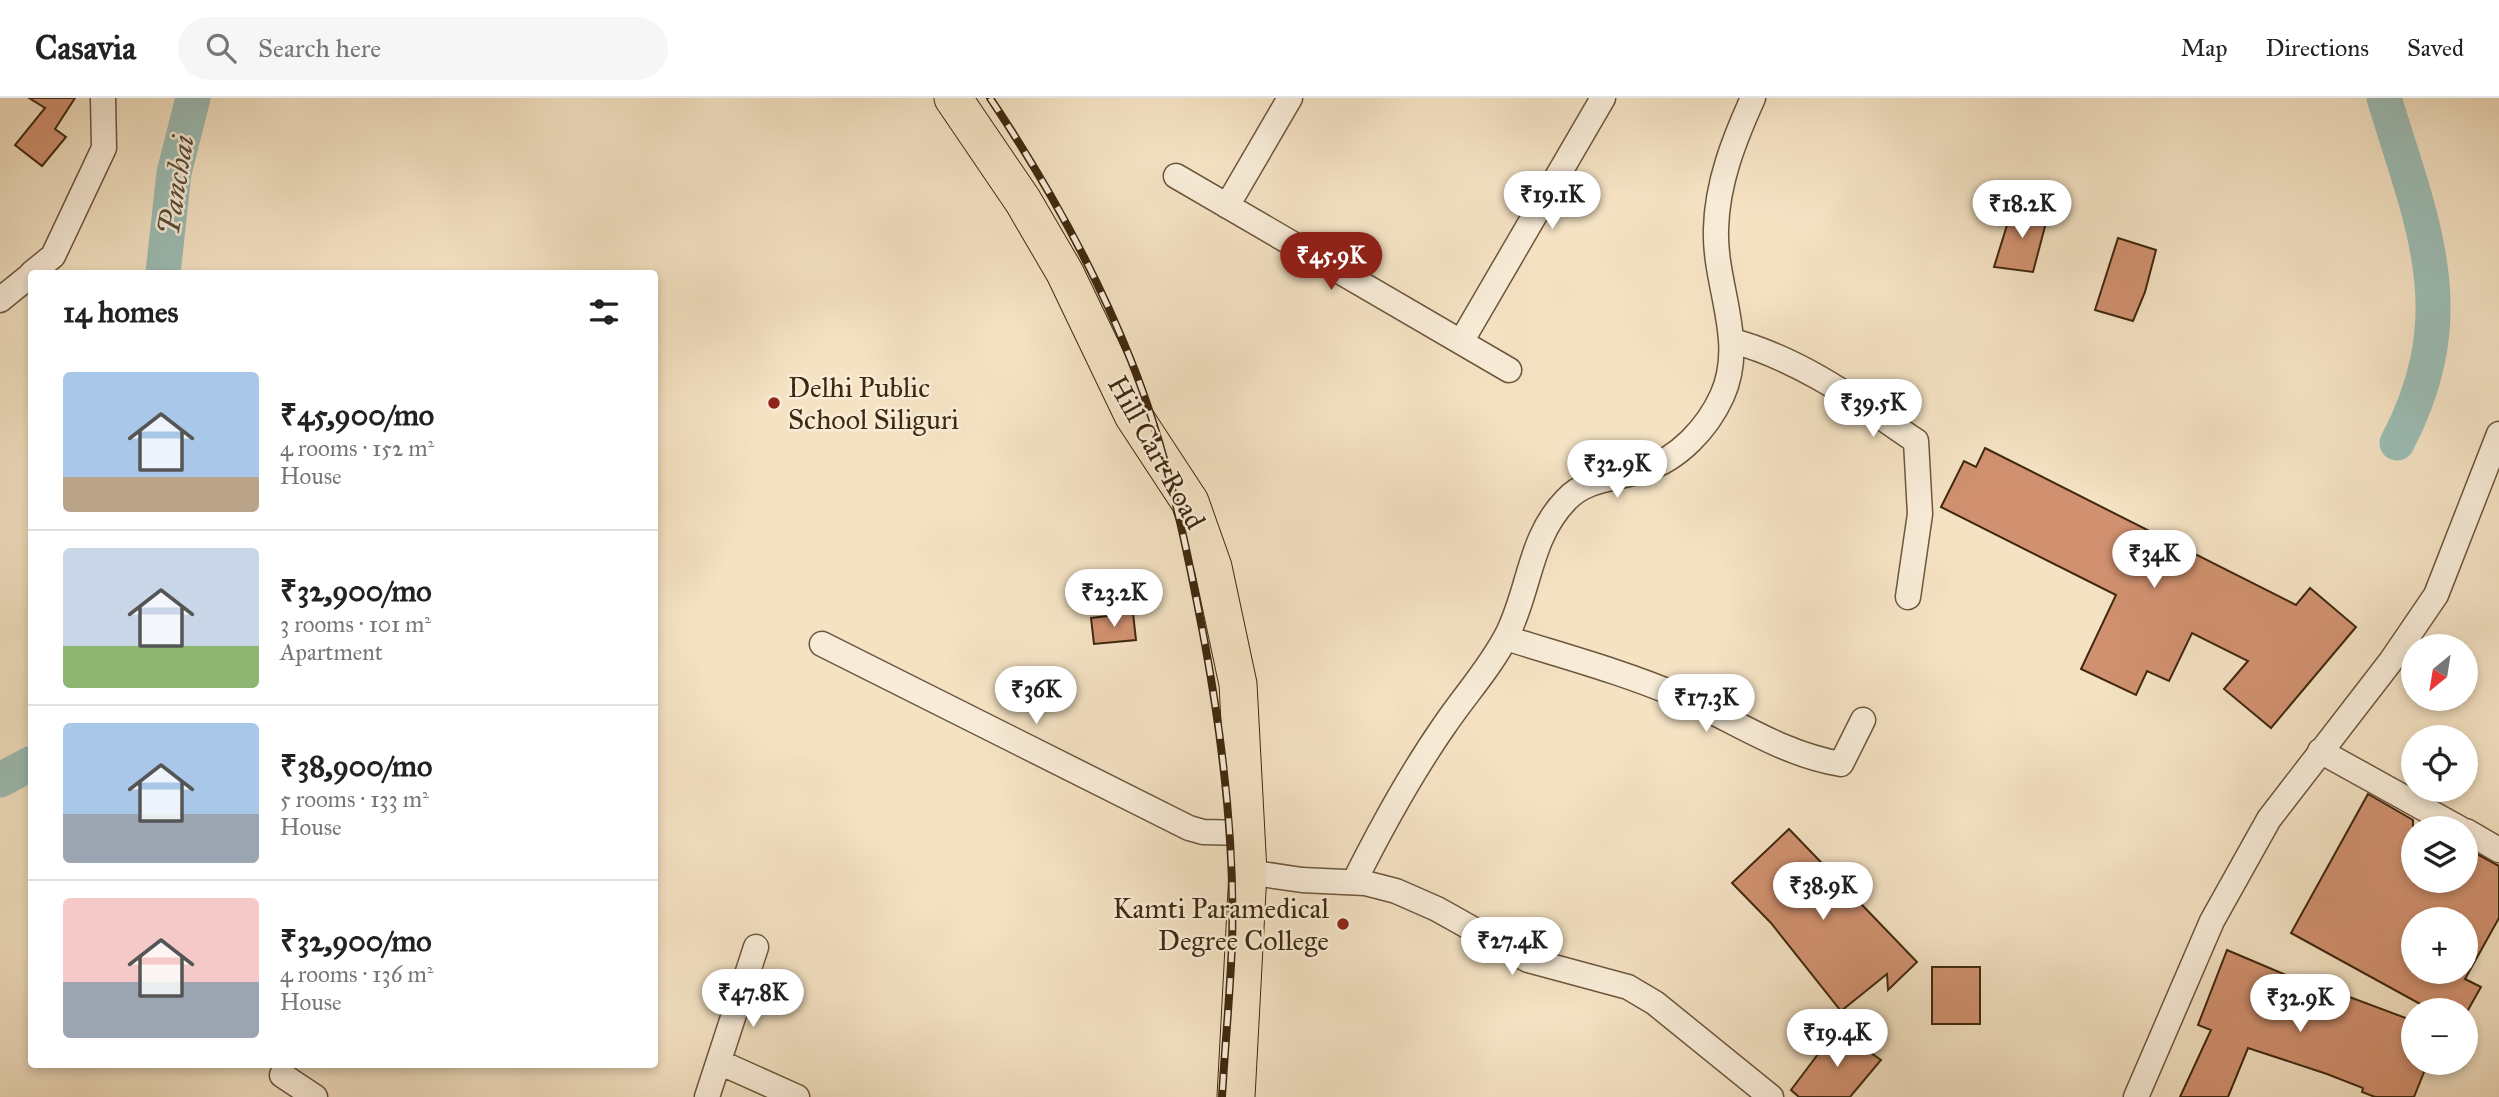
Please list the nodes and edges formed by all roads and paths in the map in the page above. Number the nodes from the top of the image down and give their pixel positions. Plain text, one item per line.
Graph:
1 (103, 98) edge
2 (953, 98) edge
3 (1290, 98) edge
4 (1603, 98) edge
5 (1753, 98) edge
6 (1176, 176) dead end
7 (1227, 206) junction
8 (36, 270) edge
9 (28, 276) edge
10 (0, 300) edge
11 (1732, 341) junction
12 (1461, 342) junction
13 (1509, 370) dead end
14 (2498, 440) edge
15 (1908, 597) dead end
16 (1506, 638) junction
17 (822, 644) dead end
18 (1863, 720) dead end
19 (2320, 751) junction
20 (2437, 816) edge
21 (1246, 833) junction
22 (2478, 838) edge
23 (2499, 850) edge
24 (1248, 872) junction
25 (1354, 882) junction
26 (756, 947) dead end
27 (719, 1062) junction
28 (282, 1075) dead end
29 (315, 1097) edge
30 (707, 1097) edge
31 (797, 1097) edge
32 (1236, 1097) edge
33 (1771, 1097) edge
34 (2136, 1097) edge

1 - 8 street
2 - 21 highway, Hill Cart Road
3 - 7 street
4 - 12 street
5 - 11 street
6 - 7 street
7 - 12 street
9 - 10 street
11 - 15 street
11 - 16 street
12 - 13 street
14 - 19 street
16 - 18 street
16 - 25 street
17 - 21 street
19 - 20 street
19 - 34 street
21 - 24 highway, Hill Cart Road
22 - 23 street
24 - 25 street
24 - 32 highway, Hill Cart Road
25 - 33 street
26 - 27 street
27 - 30 street
27 - 31 street
28 - 29 street

